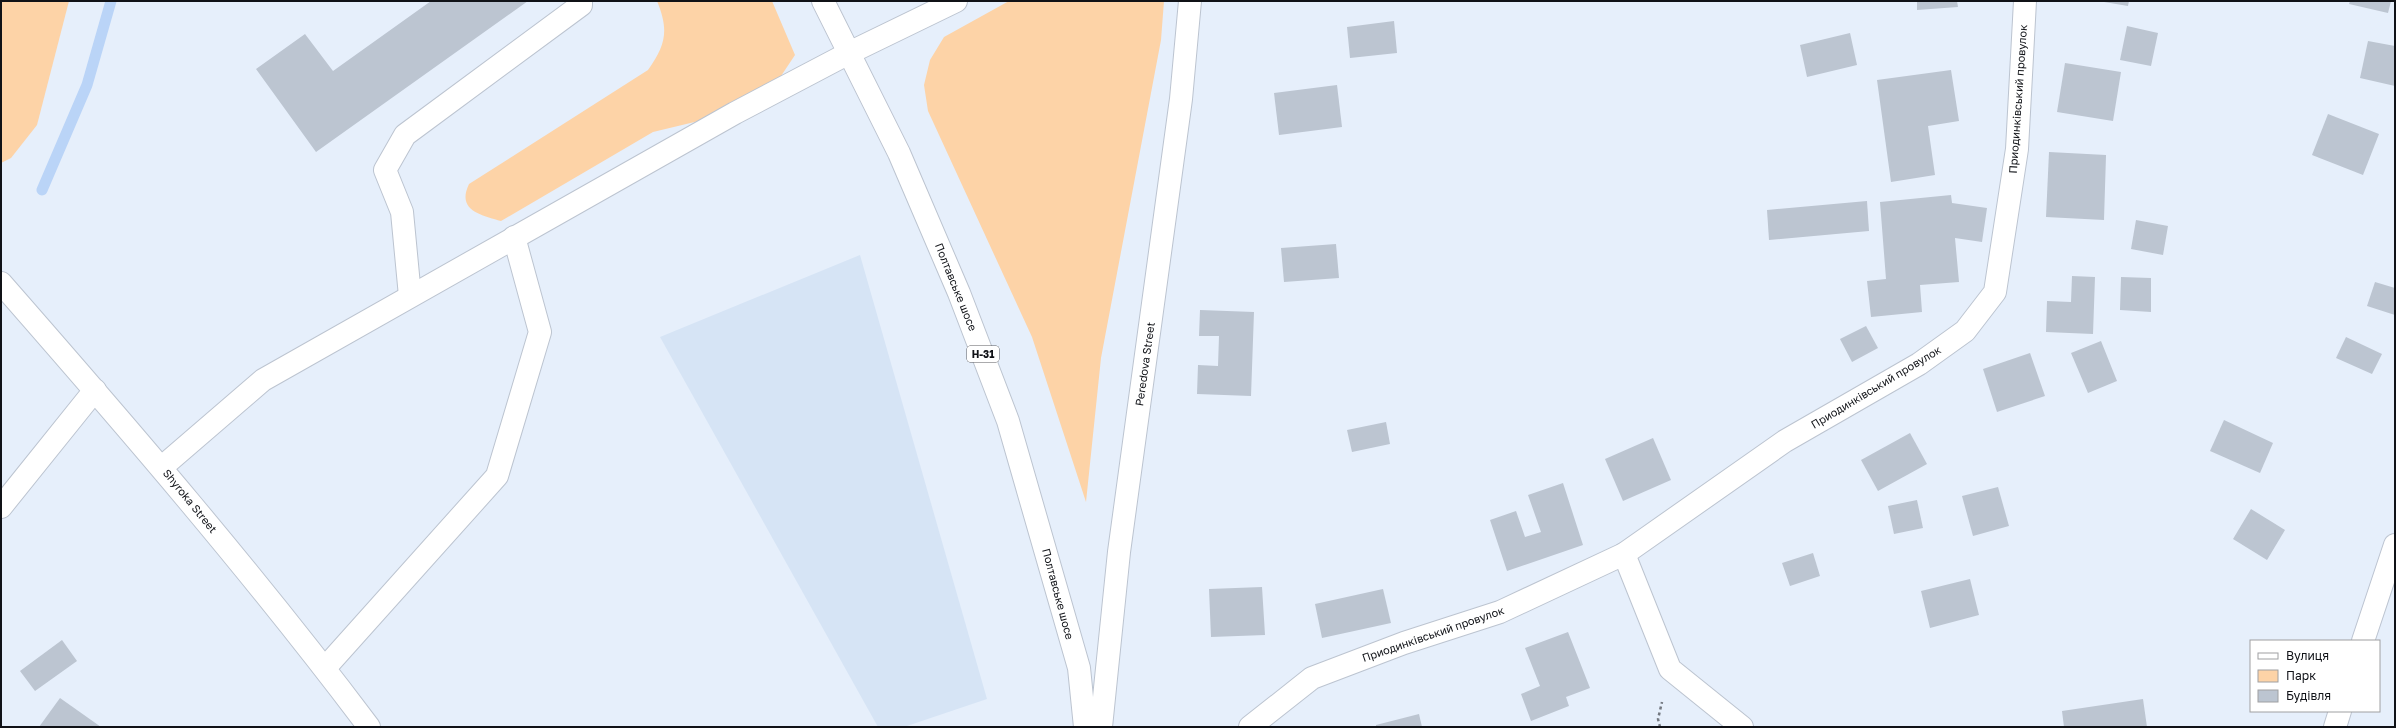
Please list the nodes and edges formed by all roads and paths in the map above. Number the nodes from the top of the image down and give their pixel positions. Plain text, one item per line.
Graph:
1 (581, 1) edge
2 (823, 1) edge
3 (956, 1) edge
4 (1190, 1) edge
5 (2025, 1) edge
6 (849, 53) junction
7 (514, 237) junction
8 (1, 284) edge
9 (410, 296) junction
10 (95, 390) junction
11 (162, 467) junction
12 (1, 507) edge
13 (2395, 544) edge
14 (1624, 554) junction
15 (2363, 640) edge
16 (325, 668) junction
17 (2340, 712) edge
18 (369, 727) edge
19 (1085, 727) edge
20 (1101, 727) edge
21 (1250, 727) edge
22 (1742, 727) edge
23 (2335, 727) edge

1 - 9 street
2 - 6 street, Полтавське шосе / Н-31
3 - 6 street
4 - 20 street, Peredova Street
5 - 14 street, Приодинківський провулок
6 - 7 street
6 - 19 street, Полтавське шосе / Н-31
7 - 9 street
7 - 16 street
8 - 10 street, Shyroka Street
9 - 11 street
10 - 11 street, Shyroka Street
10 - 12 street
11 - 16 street, Shyroka Street
13 - 15 street
14 - 21 street, Приодинківський провулок
14 - 22 street
16 - 18 street, Shyroka Street
17 - 23 street

